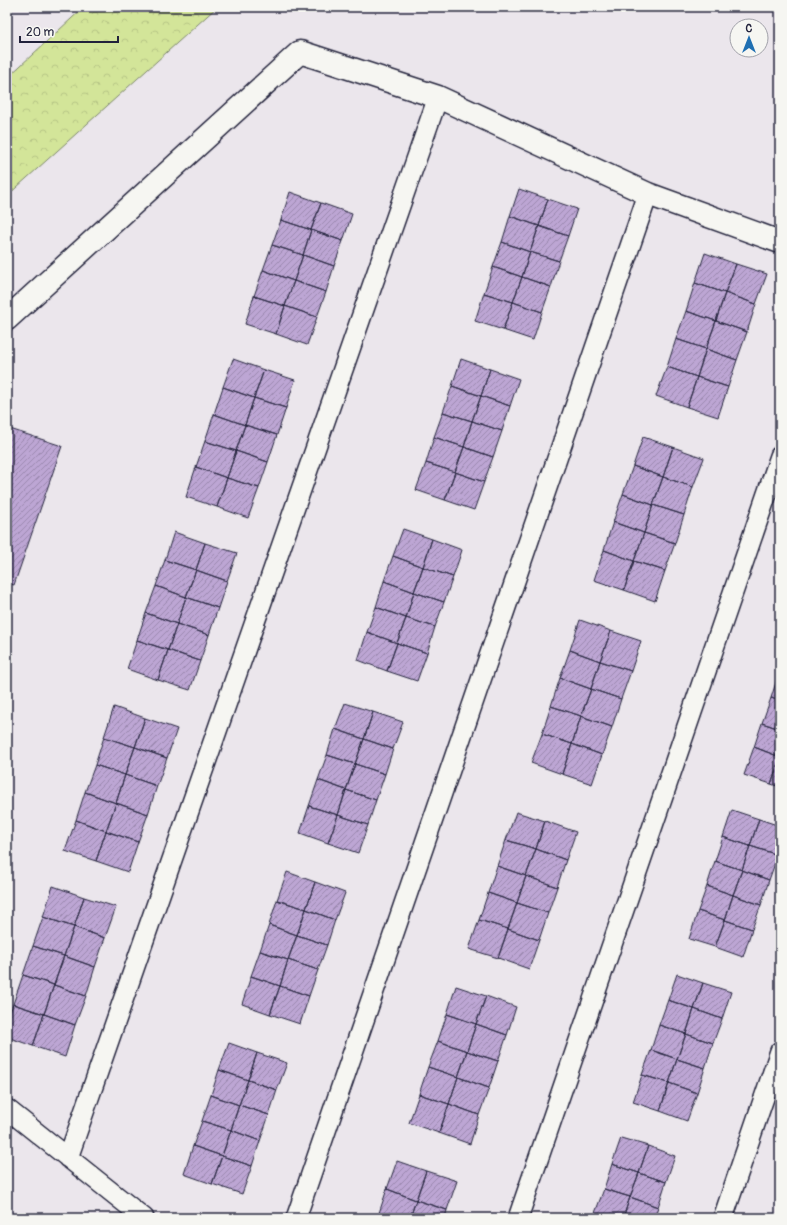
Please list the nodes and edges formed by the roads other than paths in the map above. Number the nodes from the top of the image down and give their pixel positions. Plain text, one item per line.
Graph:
1 (438, 96) junction
2 (648, 194) junction
3 (780, 242) edge
4 (7, 319) edge
5 (780, 456) edge
6 (780, 1051) edge
7 (7, 1109) edge
8 (68, 1158) junction
9 (144, 1218) edge
10 (296, 1218) edge
11 (518, 1218) edge
12 (723, 1218) edge

1 - 2 street
1 - 4 street
1 - 8 lane
2 - 3 street
2 - 10 lane
5 - 11 lane
6 - 12 lane
7 - 8 lane
8 - 9 lane

